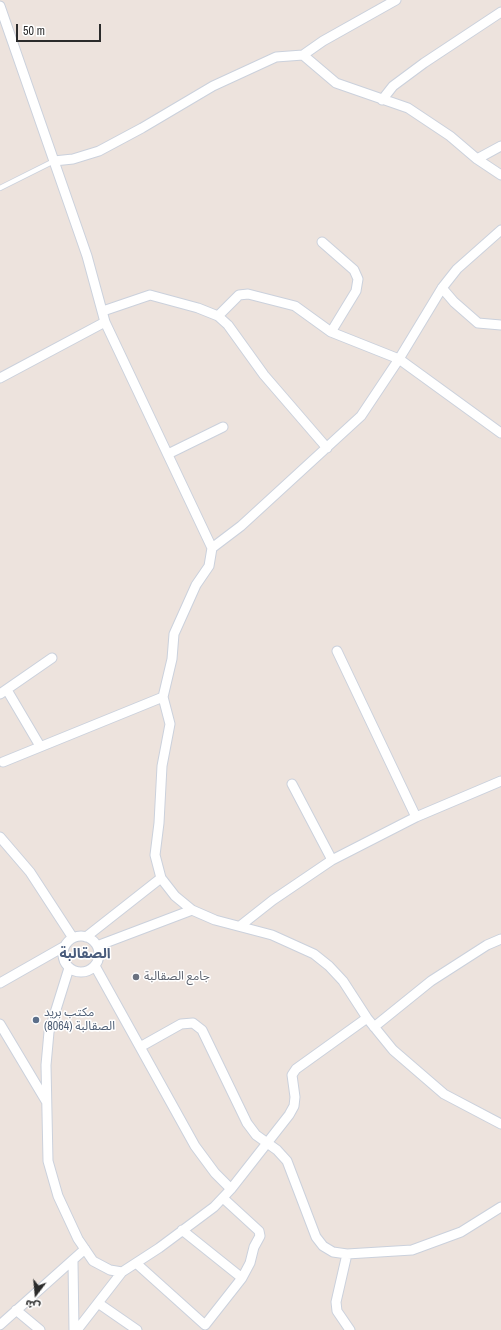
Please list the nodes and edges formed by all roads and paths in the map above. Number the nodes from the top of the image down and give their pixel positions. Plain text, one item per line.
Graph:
1 (378, 0) edge
2 (396, 0) edge
3 (0, 6) edge
4 (384, 8) junction
5 (501, 12) edge
6 (303, 55) junction
7 (382, 100) junction
8 (501, 146) edge
9 (477, 159) junction
10 (54, 161) junction
11 (501, 175) edge
12 (0, 188) edge
13 (501, 230) edge
14 (322, 242) dead end
15 (442, 288) junction
16 (103, 311) junction
17 (218, 316) junction
18 (105, 322) junction
19 (501, 324) edge
20 (331, 332) junction
21 (399, 359) junction
22 (0, 378) edge
23 (223, 427) dead end
24 (501, 433) edge
25 (327, 448) junction
26 (168, 454) junction
27 (212, 548) junction
28 (337, 651) dead end
29 (52, 658) dead end
30 (4, 692) edge
31 (163, 697) junction
32 (40, 746) junction
33 (3, 762) dead end
34 (501, 781) edge
35 (292, 784) dead end
36 (416, 817) junction
37 (0, 837) edge
38 (332, 860) junction
39 (161, 878) junction
40 (192, 910) junction
41 (240, 926) junction
42 (86, 937) junction
43 (73, 938) junction
44 (501, 940) edge
45 (65, 946) junction
46 (96, 946) junction
47 (95, 966) junction
48 (69, 968) junction
49 (0, 983) edge
50 (367, 1018) junction
51 (0, 1024) edge
52 (374, 1027) junction
53 (140, 1047) junction
54 (47, 1102) junction
55 (501, 1124) edge
56 (267, 1143) junction
57 (231, 1188) junction
58 (223, 1198) junction
59 (501, 1207) edge
60 (182, 1230) junction
61 (85, 1249) junction
62 (348, 1254) junction
63 (73, 1262) junction
64 (136, 1263) junction
65 (122, 1272) junction
66 (242, 1278) junction
67 (98, 1303) junction
68 (16, 1310) junction
69 (0, 1325) edge
70 (202, 1328) edge
71 (40, 1330) edge
72 (74, 1330) edge
73 (77, 1330) edge
74 (137, 1330) edge
75 (350, 1330) edge

1 - 4 street
2 - 4 street
3 - 10 street
4 - 6 street
5 - 7 street
6 - 7 street
6 - 10 street
7 - 9 street
8 - 9 street
9 - 11 street
10 - 12 lane
10 - 16 street
13 - 15 street
14 - 20 street
15 - 19 street
15 - 21 street
16 - 17 street
16 - 18 street
17 - 20 street
17 - 25 street
18 - 22 street
18 - 26 street
20 - 21 street
21 - 24 street
21 - 25 street
23 - 26 street
25 - 27 street
26 - 27 street
27 - 31 street
28 - 36 street
29 - 30 street
30 - 32 street
31 - 32 street
31 - 39 street
32 - 33 street
34 - 36 street
35 - 38 street
36 - 38 street
37 - 43 street
38 - 41 street
39 - 40 street
39 - 42 street
40 - 41 street
40 - 46 street
41 - 50 street
42 - 43 street
42 - 46 street
43 - 45 street
44 - 52 street
45 - 48 street
45 - 49 street
46 - 47 street
47 - 48 street
47 - 53 street
48 - 54 street
50 - 52 street
50 - 56 street
51 - 54 street
52 - 55 street
53 - 56 street
53 - 57 street
54 - 61 street
56 - 57 street
56 - 62 street
57 - 58 street
58 - 60 street
58 - 66 street
59 - 62 street
60 - 64 street
60 - 66 street
61 - 63 street
61 - 65 street
62 - 75 street
63 - 68 street
63 - 72 street
64 - 65 street
64 - 70 street
65 - 67 street
66 - 70 street
67 - 73 street
67 - 74 street
68 - 69 street
68 - 71 street

